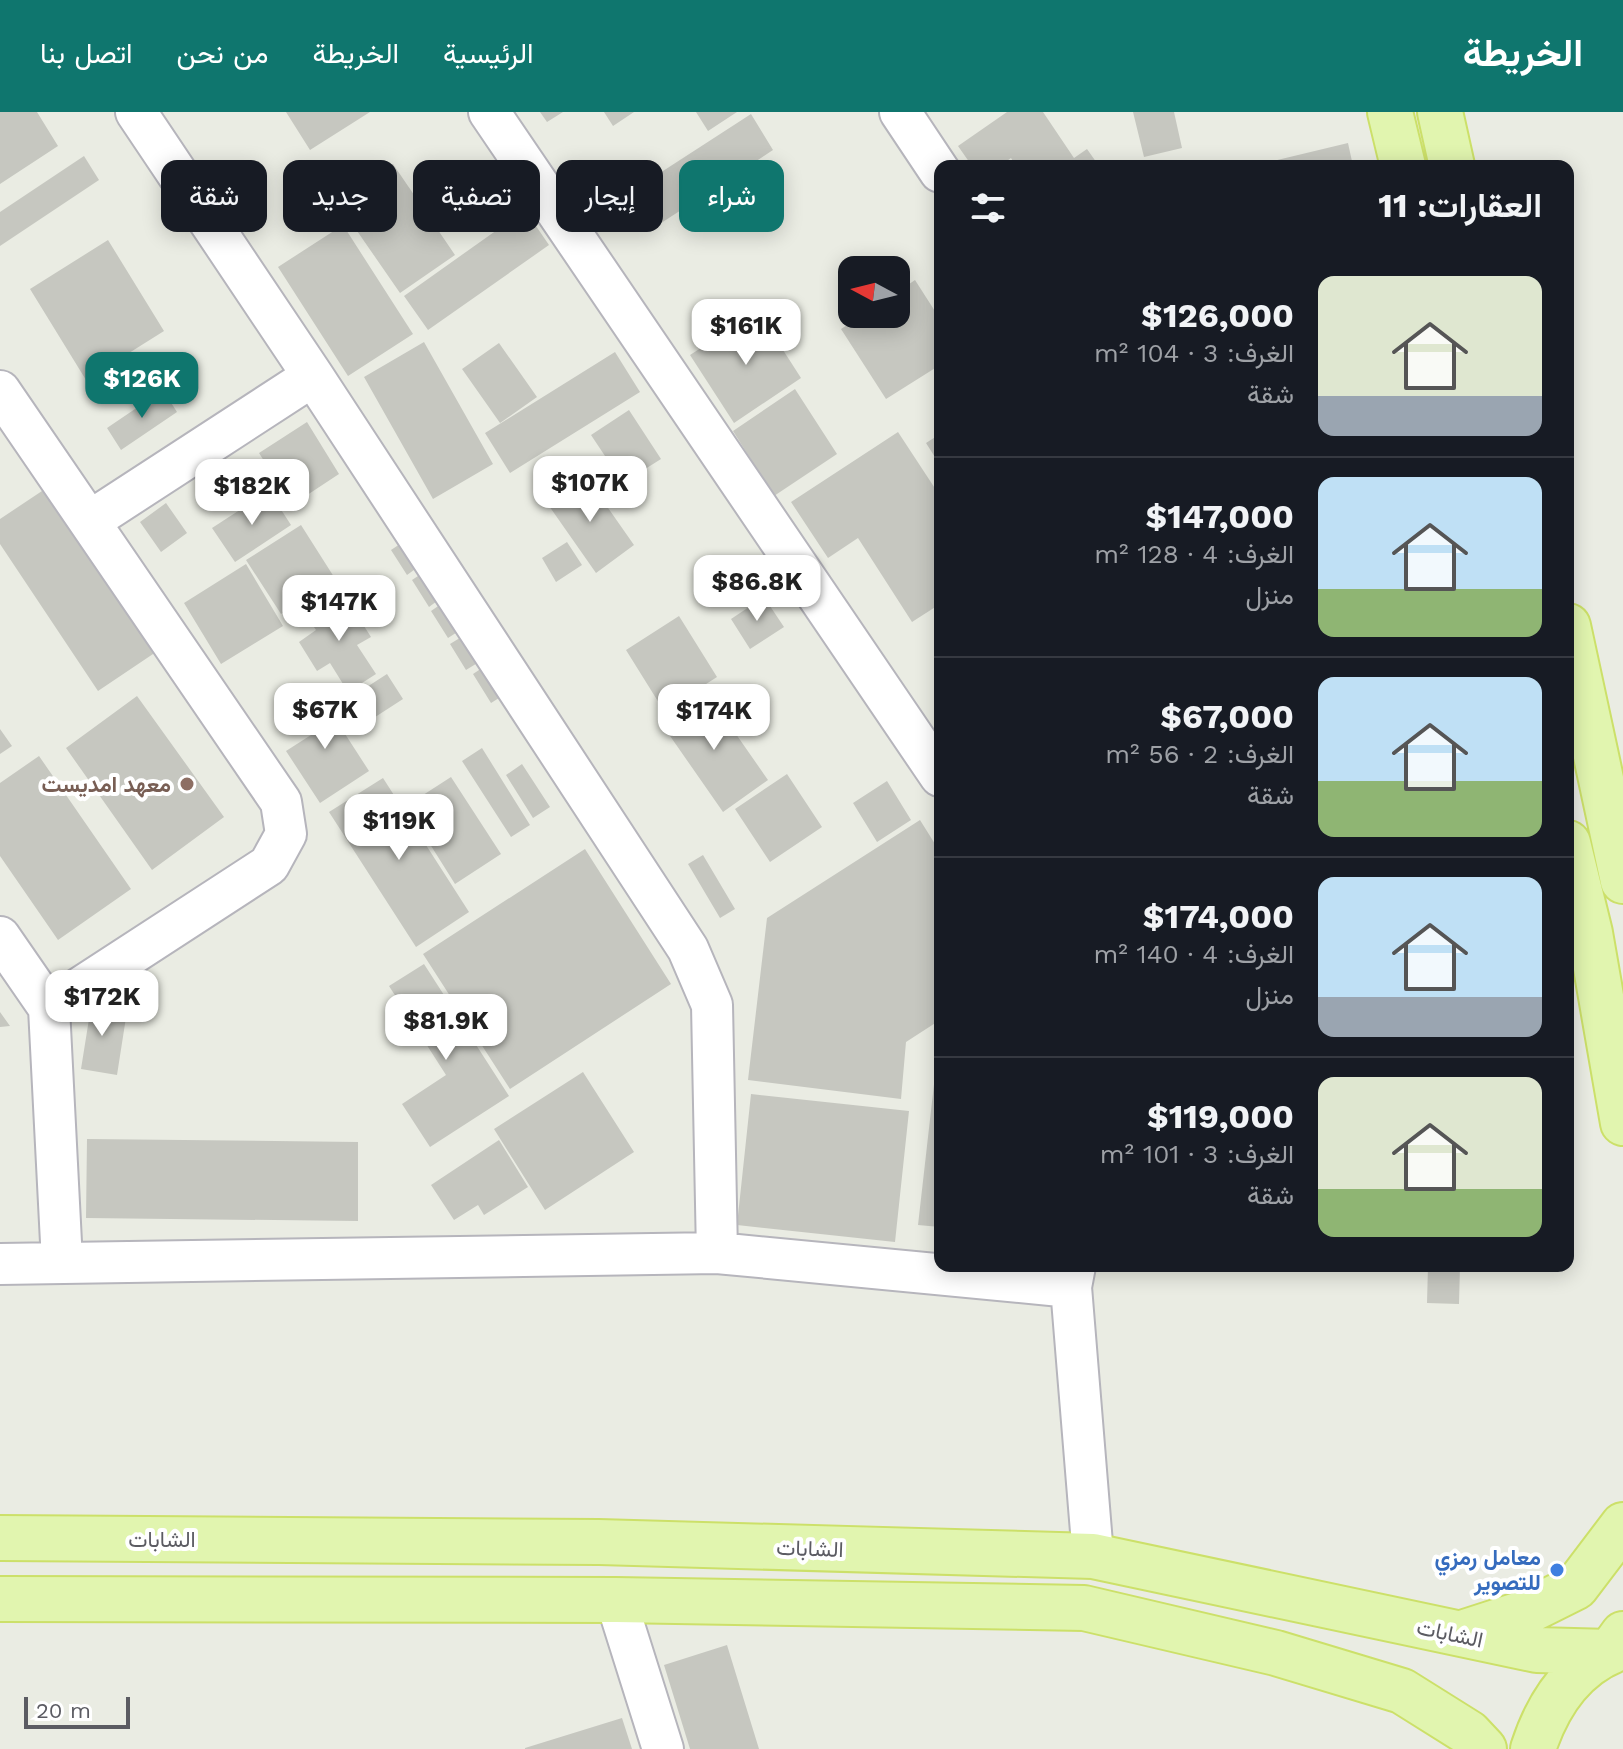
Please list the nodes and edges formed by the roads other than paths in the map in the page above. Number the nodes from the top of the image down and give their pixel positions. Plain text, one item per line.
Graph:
1 (136, 112) edge
2 (489, 112) edge
3 (900, 112) edge
4 (1390, 112) edge
5 (1440, 112) edge
6 (1402, 160) edge
7 (1451, 160) edge
8 (934, 163) edge
9 (313, 376) junction
10 (0, 391) edge
11 (90, 521) junction
12 (1574, 654) edge
13 (926, 723) edge
14 (934, 753) edge
15 (1574, 866) edge
16 (1623, 881) edge
17 (0, 937) edge
18 (49, 1008) junction
19 (1615, 1022) edge
20 (1623, 1123) edge
21 (717, 1253) junction
22 (62, 1262) junction
23 (0, 1264) edge
24 (934, 1267) edge
25 (1011, 1272) edge
26 (1073, 1276) edge
27 (1623, 1525) edge
28 (0, 1538) edge
29 (1093, 1556) junction
30 (0, 1599) edge
31 (616, 1600) junction
32 (1455, 1635) junction
33 (1619, 1644) edge
34 (663, 1749) edge
35 (1484, 1749) edge
36 (1533, 1749) edge

1 - 9 street
2 - 13 street
3 - 8 street
4 - 6 main road
5 - 7 main road
9 - 11 street
9 - 21 street
10 - 11 street
11 - 18 street
12 - 16 main road
13 - 14 street
15 - 19 main road
17 - 18 street
18 - 22 street
19 - 20 main road
21 - 22 street
21 - 24 street
22 - 23 street
25 - 26 street
26 - 29 street
27 - 32 main road
28 - 29 main road, الشابات
29 - 32 main road, الشابات
30 - 31 main road
31 - 34 street
31 - 35 main road
32 - 33 main road, الشابات
33 - 36 main road

